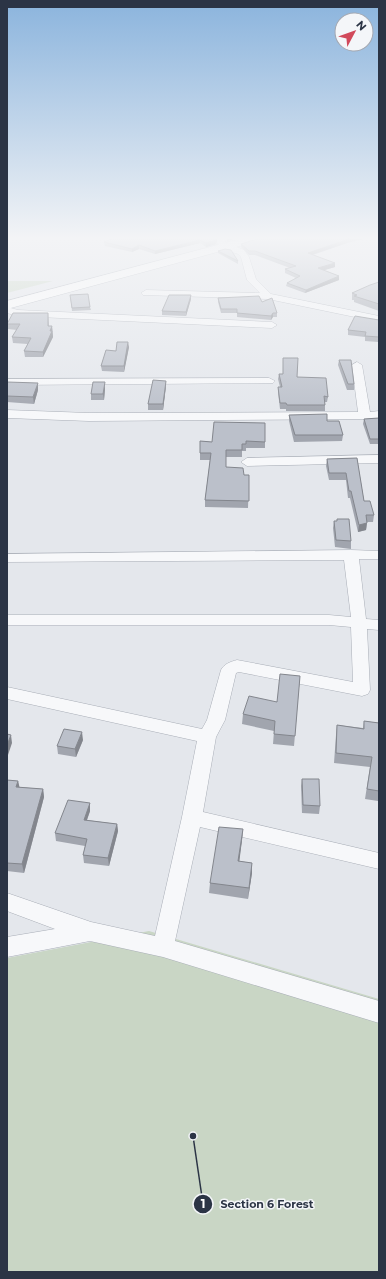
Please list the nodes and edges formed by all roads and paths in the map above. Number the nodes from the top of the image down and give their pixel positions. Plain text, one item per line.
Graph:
1 (49, 299) edge
2 (281, 299) edge
3 (8, 312) edge
4 (379, 319) edge
5 (272, 325) dead end
6 (357, 365) dead end
7 (268, 381) dead end
8 (7, 382) edge
9 (7, 414) edge
10 (379, 415) edge
11 (365, 416) junction
12 (379, 459) edge
13 (247, 462) dead end
14 (351, 554) junction
15 (379, 555) edge
16 (7, 558) edge
17 (7, 620) edge
18 (359, 622) junction
19 (379, 625) edge
20 (7, 693) edge
21 (207, 737) junction
22 (192, 817) junction
23 (379, 861) edge
24 (7, 902) edge
25 (90, 932) junction
26 (7, 947) edge
27 (162, 947) junction
28 (379, 1012) edge

1 - 3 street
2 - 4 street
3 - 5 street
6 - 11 street
7 - 8 street
9 - 11 street
10 - 11 street
12 - 13 street
14 - 15 street
14 - 16 street
14 - 18 street
17 - 18 street
18 - 19 street
18 - 21 street
20 - 21 street
21 - 22 street
22 - 23 street
22 - 27 street
24 - 25 street
25 - 26 street
25 - 27 street
27 - 28 street

